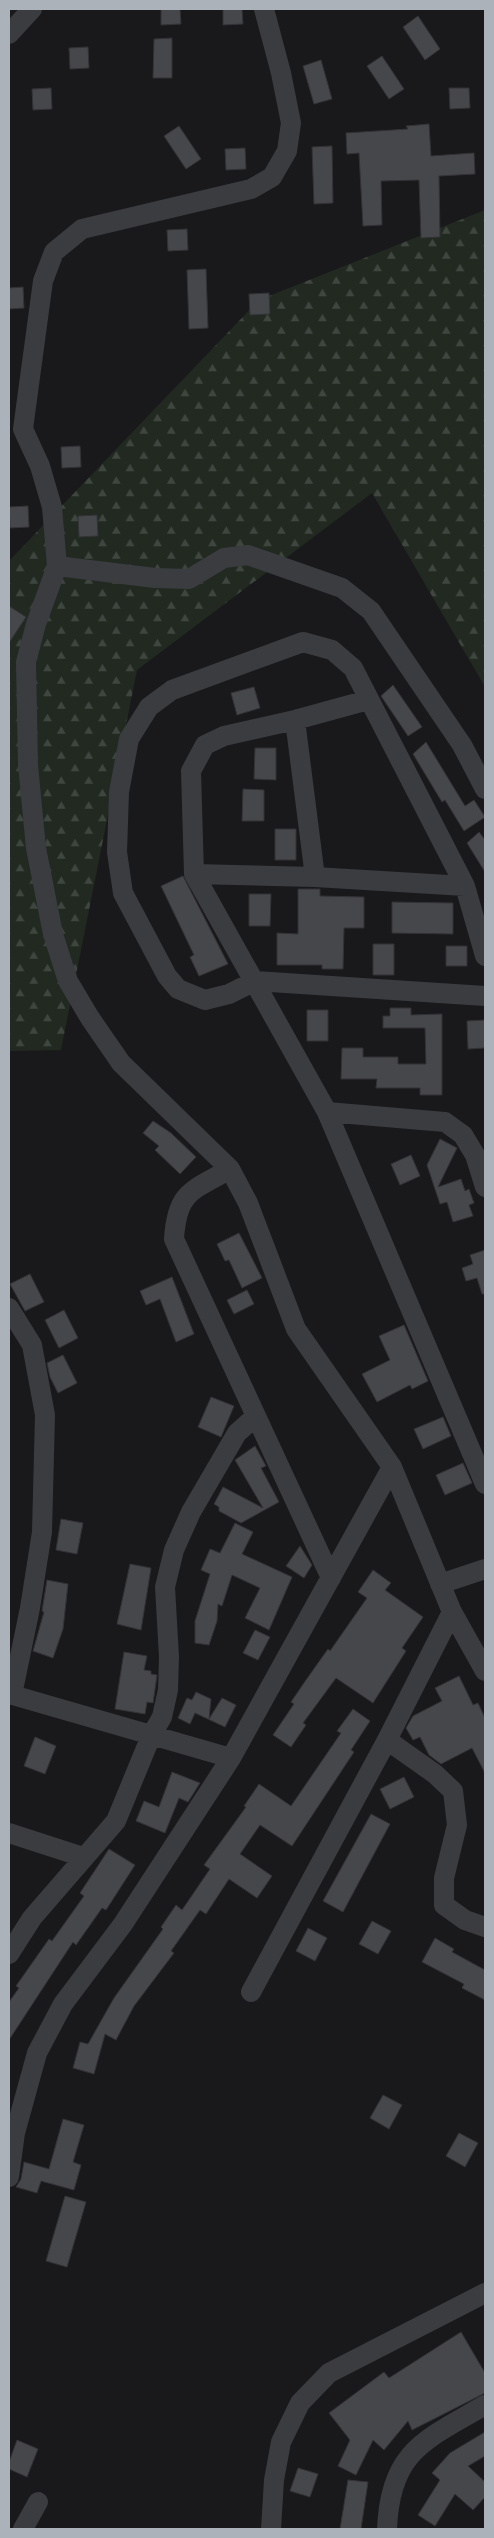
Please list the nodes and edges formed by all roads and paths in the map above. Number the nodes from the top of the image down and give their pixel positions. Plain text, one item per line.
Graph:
1 (32, 9) edge
2 (264, 9) edge
3 (9, 34) edge
4 (16, 428) edge
5 (57, 566) junction
6 (368, 700) junction
7 (295, 720) junction
8 (485, 789) edge
9 (194, 874) junction
10 (315, 877) junction
11 (465, 886) junction
12 (485, 956) edge
13 (254, 981) junction
14 (485, 996) edge
15 (326, 1112) junction
16 (230, 1169) junction
17 (485, 1187) edge
18 (9, 1308) edge
19 (255, 1417) junction
20 (392, 1467) junction
21 (484, 1475) edge
22 (485, 1568) edge
23 (331, 1578) junction
24 (440, 1584) junction
25 (452, 1612) junction
26 (485, 1671) edge
27 (10, 1694) edge
28 (151, 1736) junction
29 (387, 1740) junction
30 (230, 1758) junction
31 (9, 1833) edge
32 (83, 1857) junction
33 (485, 1927) edge
34 (9, 1954) edge
35 (251, 1992) dead end
36 (9, 2177) edge
37 (485, 2293) edge
38 (485, 2405) edge
39 (38, 2502) dead end
40 (23, 2529) edge
41 (271, 2529) edge
42 (388, 2529) edge

1 - 3 street
2 - 4 street
4 - 5 street
5 - 8 street
5 - 16 street
6 - 7 street
6 - 11 street
6 - 13 street
7 - 9 street
7 - 10 street
9 - 10 street
9 - 13 street
10 - 11 street
11 - 12 street
13 - 14 street
13 - 15 street
15 - 17 street
15 - 21 street
16 - 19 street
16 - 20 street
18 - 27 street
19 - 23 street
19 - 28 street
20 - 23 street
20 - 24 street
22 - 24 street
23 - 30 street
24 - 25 street
25 - 26 street
25 - 29 street
27 - 28 street
28 - 30 street
28 - 32 street
29 - 33 street
29 - 35 street
30 - 36 street
31 - 32 street
32 - 34 street
37 - 41 street
38 - 42 street
39 - 40 street

